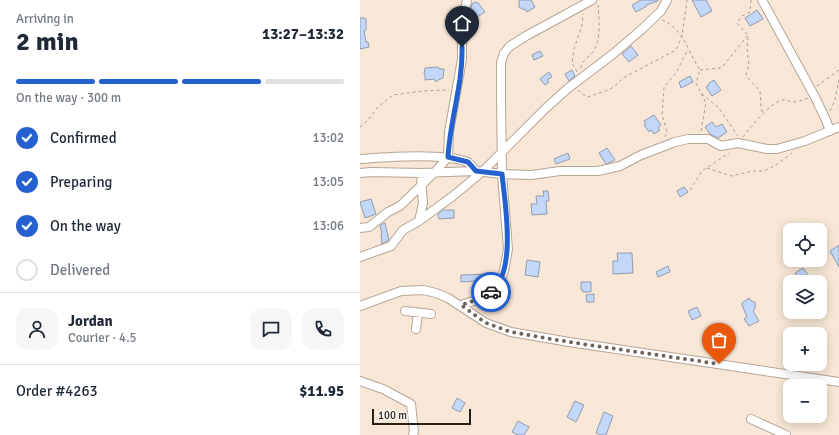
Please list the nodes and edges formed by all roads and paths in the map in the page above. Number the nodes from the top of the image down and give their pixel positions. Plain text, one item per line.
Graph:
1 (467, 0) edge
2 (592, 0) edge
3 (596, 0) edge
4 (667, 0) edge
5 (686, 0) edge
6 (751, 0) edge
7 (762, 0) edge
8 (583, 5) junction
9 (654, 18) junction
10 (748, 35) junction
11 (682, 36) junction
12 (688, 48) junction
13 (700, 70) junction
14 (839, 70) edge
15 (581, 71) dead end
16 (577, 73) dead end
17 (839, 79) edge
18 (458, 89) junction
19 (567, 89) junction
20 (701, 93) junction
21 (813, 93) junction
22 (763, 114) junction
23 (826, 120) junction
24 (360, 127) edge
25 (839, 127) edge
26 (830, 131) junction
27 (700, 139) junction
28 (738, 143) junction
29 (661, 147) junction
30 (502, 152) junction
31 (794, 152) dead end
32 (448, 157) junction
33 (360, 159) edge
34 (706, 168) junction
35 (435, 172) junction
36 (479, 172) junction
37 (360, 173) edge
38 (421, 173) junction
39 (502, 174) junction
40 (421, 184) junction
41 (690, 190) dead end
42 (419, 221) junction
43 (360, 228) edge
44 (360, 257) edge
45 (461, 305) junction
46 (360, 306) edge
47 (405, 311) dead end
48 (418, 313) junction
49 (431, 314) dead end
50 (416, 329) dead end
51 (360, 380) edge
52 (839, 382) edge
53 (751, 419) dead end
54 (413, 435) edge
55 (786, 435) edge

1 - 18 street
2 - 8 street
3 - 15 path
4 - 9 street
5 - 11 path
6 - 10 path
7 - 21 street
8 - 16 path
8 - 30 street
9 - 11 path
9 - 19 street
10 - 13 path
10 - 22 path
11 - 12 path
11 - 19 path
12 - 13 path
12 - 29 path
13 - 20 path
14 - 21 path
17 - 23 path
18 - 24 path
18 - 32 street
19 - 30 street
20 - 22 path
20 - 27 path
21 - 22 path
21 - 23 street
23 - 26 street
25 - 26 street
26 - 28 street
27 - 28 street
27 - 29 street
28 - 34 path
29 - 39 street
30 - 36 street
30 - 39 street
31 - 34 path
32 - 33 street
32 - 35 street
32 - 36 street
34 - 41 path
35 - 36 street
35 - 38 street
35 - 40 street
36 - 39 street
36 - 42 street
37 - 38 street
38 - 40 street
39 - 45 street
40 - 42 street
40 - 43 street
42 - 44 street
45 - 46 street
45 - 52 street
47 - 48 street
48 - 49 street
48 - 50 street
51 - 54 street
53 - 55 street

